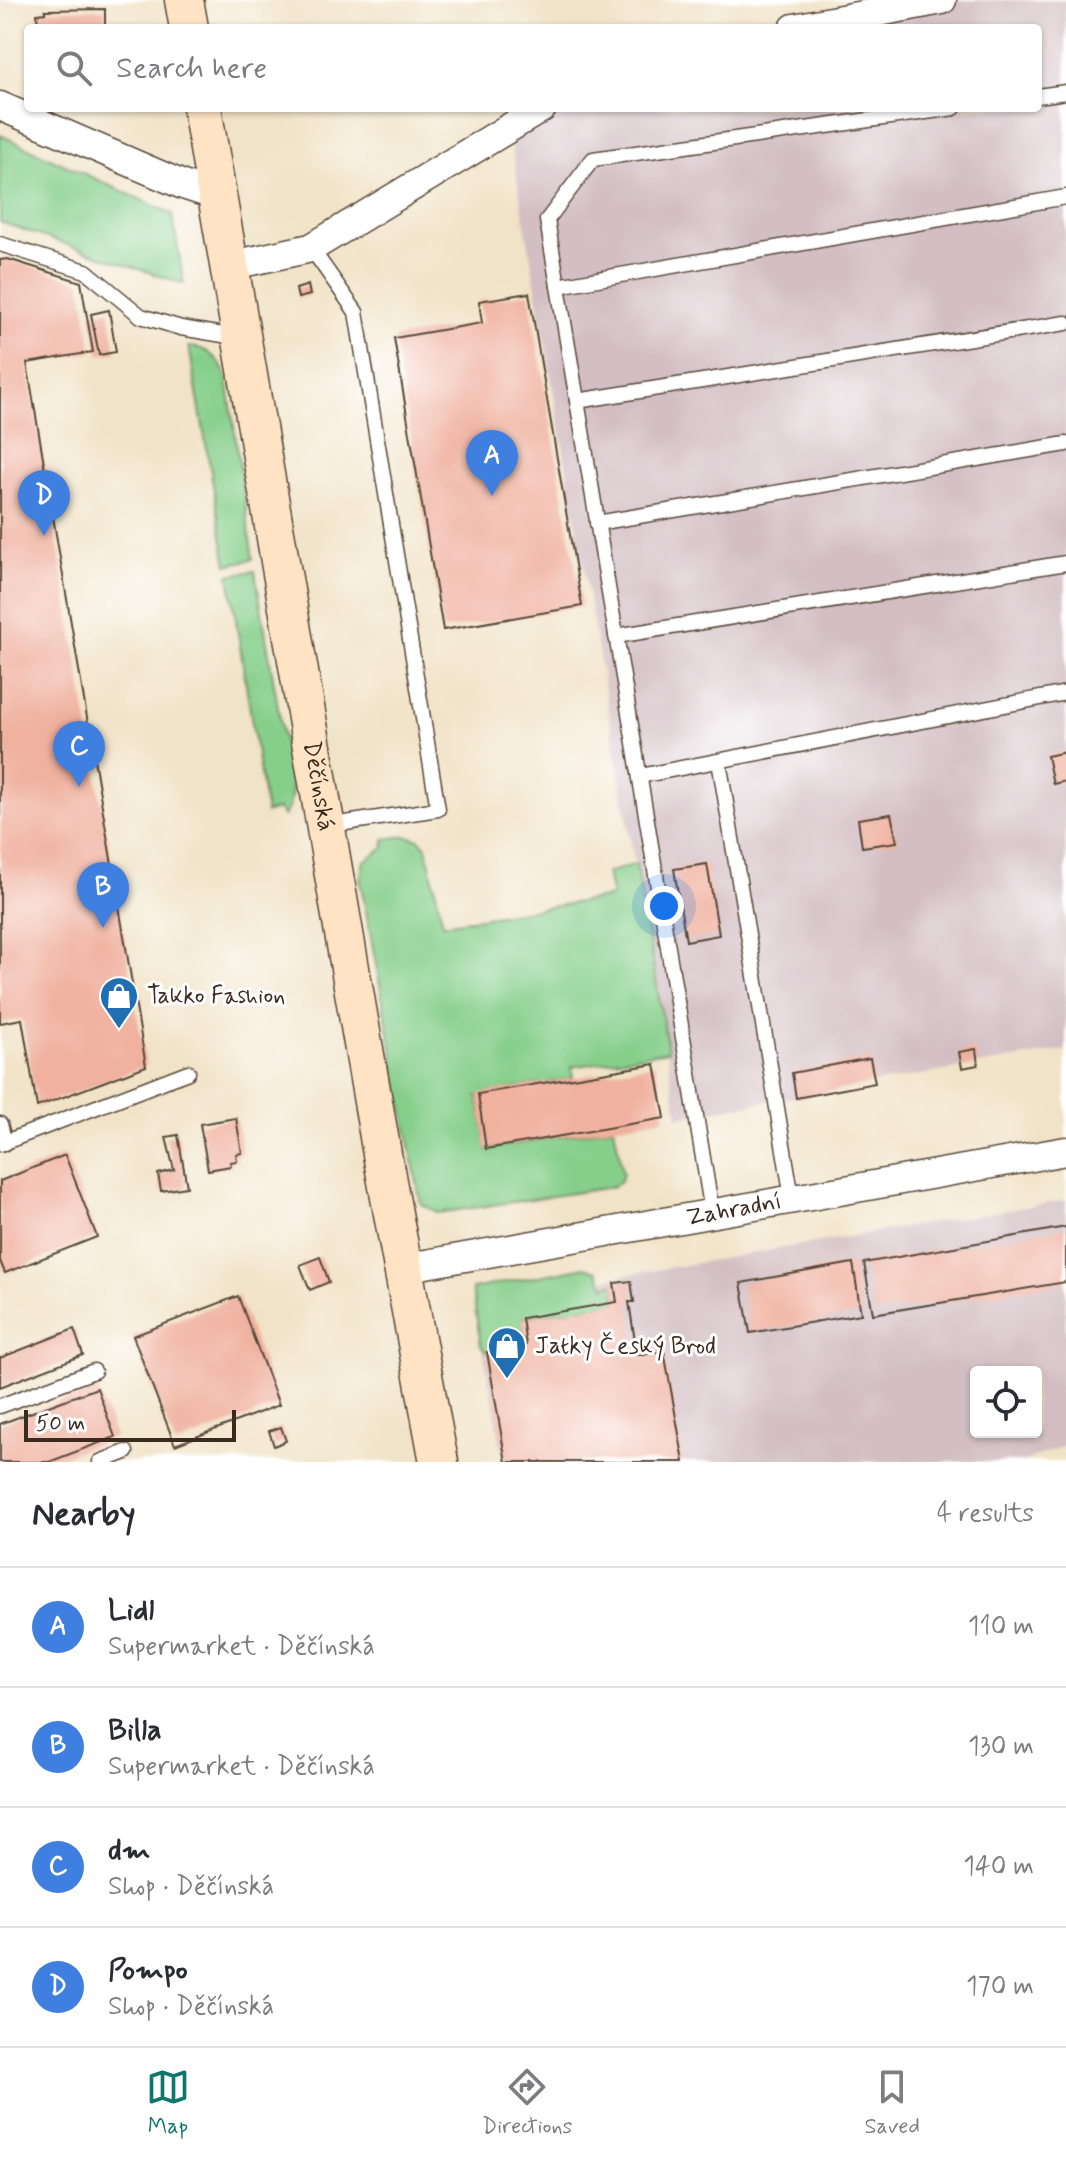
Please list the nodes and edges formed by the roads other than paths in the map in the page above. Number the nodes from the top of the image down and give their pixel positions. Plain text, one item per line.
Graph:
1 (942, 0) edge
2 (815, 24) edge
3 (1066, 92) edge
4 (1042, 95) edge
5 (0, 106) edge
6 (203, 112) edge
7 (535, 112) edge
8 (926, 112) edge
9 (217, 196) junction
10 (1066, 197) edge
11 (0, 244) edge
12 (311, 248) junction
13 (228, 266) junction
14 (558, 286) junction
15 (1066, 323) edge
16 (241, 338) junction
17 (577, 401) junction
18 (1066, 444) edge
19 (597, 523) junction
20 (1066, 563) edge
21 (616, 636) junction
22 (1066, 693) edge
23 (719, 761) junction
24 (640, 776) junction
25 (326, 826) junction
26 (188, 1072) dead end
27 (0, 1124) edge
28 (2, 1144) edge
29 (1066, 1151) edge
30 (792, 1198) junction
31 (712, 1212) junction
32 (403, 1268) junction
33 (94, 1371) dead end
34 (0, 1406) edge
35 (126, 1452) dead end
36 (100, 1462) edge
37 (439, 1462) edge

1 - 2 street
3 - 4 lane
5 - 9 street
6 - 9 main road, Děčínská
7 - 12 street
8 - 14 lane
9 - 13 main road, Děčínská
10 - 14 lane
11 - 16 lane
12 - 13 street
12 - 25 lane
13 - 16 main road, Děčínská
14 - 17 lane
15 - 17 lane
16 - 25 main road, Děčínská
17 - 19 lane
18 - 19 lane
19 - 21 lane
20 - 21 lane
21 - 24 lane
22 - 23 lane
23 - 24 lane
23 - 30 lane
24 - 31 lane
25 - 32 main road, Děčínská
26 - 28 lane
27 - 28 lane
29 - 30 street, Zahradní
30 - 31 street, Zahradní
31 - 32 street, Zahradní
32 - 37 main road, Děčínská
33 - 34 lane
35 - 36 lane

